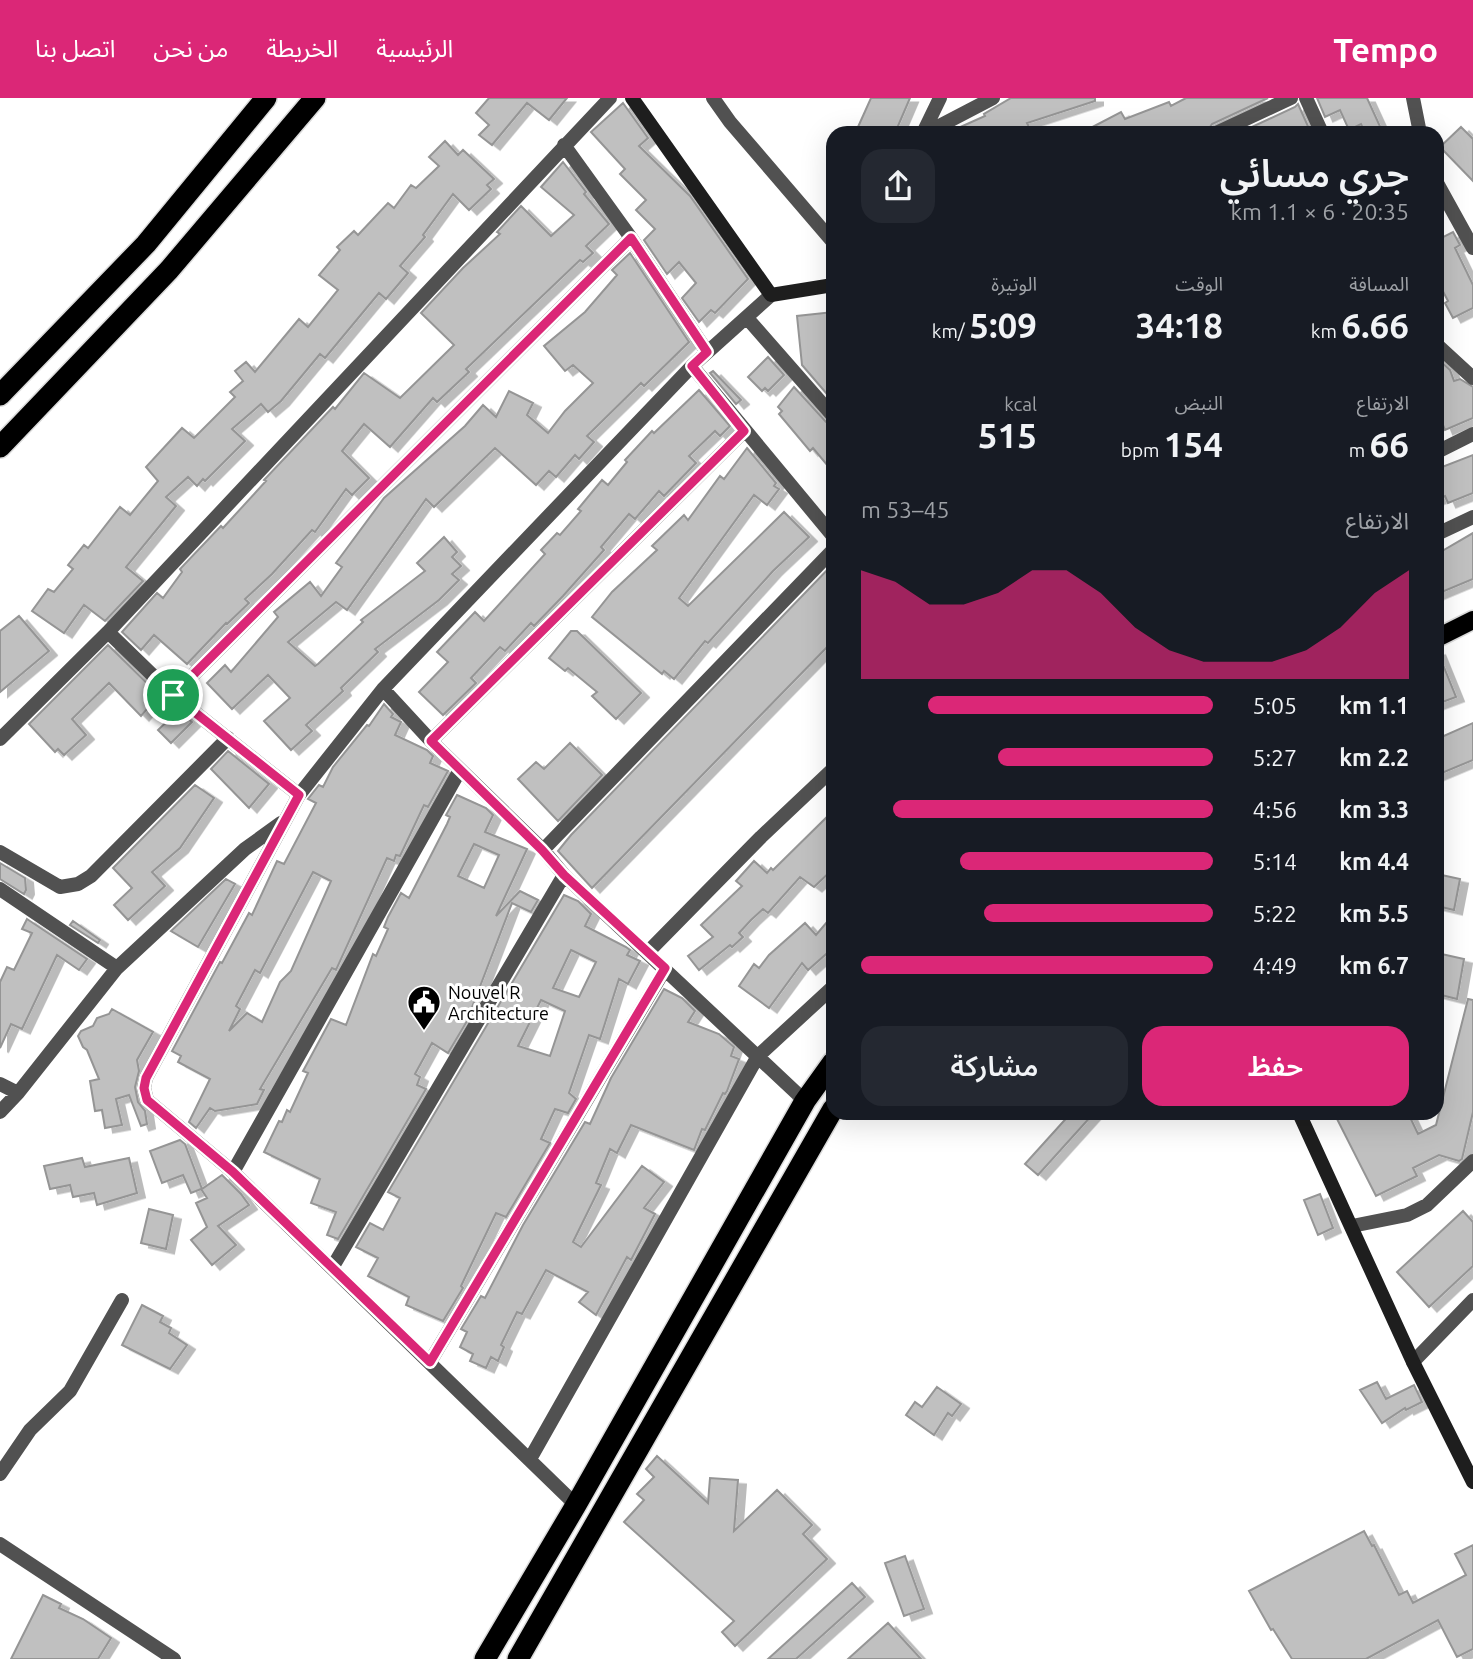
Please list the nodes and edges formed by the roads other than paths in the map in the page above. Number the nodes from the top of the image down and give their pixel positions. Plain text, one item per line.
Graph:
1 (266, 98) edge
2 (315, 98) edge
3 (610, 98) edge
4 (632, 98) edge
5 (713, 98) edge
6 (940, 98) edge
7 (993, 98) edge
8 (1291, 98) edge
9 (1306, 98) edge
10 (1413, 98) edge
11 (927, 126) edge
12 (938, 126) edge
13 (1231, 126) edge
14 (1319, 126) edge
15 (1419, 126) edge
16 (564, 145) junction
17 (1444, 196) edge
18 (826, 234) edge
19 (631, 238) junction
20 (1473, 248) edge
21 (826, 286) edge
22 (771, 295) junction
23 (747, 318) junction
24 (1444, 351) edge
25 (707, 352) junction
26 (692, 366) junction
27 (1473, 378) edge
28 (0, 396) edge
29 (826, 408) edge
30 (744, 431) junction
31 (1473, 434) edge
32 (0, 447) edge
33 (1444, 448) edge
34 (1473, 517) edge
35 (826, 525) edge
36 (1444, 531) edge
37 (826, 557) edge
38 (1473, 620) edge
39 (108, 632) junction
40 (1444, 634) edge
41 (383, 690) junction
42 (173, 695) junction
43 (228, 738) junction
44 (0, 739) edge
45 (431, 741) junction
46 (460, 770) junction
47 (826, 776) edge
48 (299, 795) junction
49 (285, 820) junction
50 (542, 850) junction
51 (0, 852) edge
52 (564, 875) junction
53 (0, 889) edge
54 (647, 953) junction
55 (117, 968) junction
56 (665, 968) junction
57 (826, 993) edge
58 (758, 1056) junction
59 (826, 1072) edge
60 (0, 1084) edge
61 (18, 1093) junction
62 (805, 1101) junction
63 (0, 1112) edge
64 (827, 1120) edge
65 (1301, 1120) edge
66 (1473, 1161) edge
67 (233, 1172) junction
68 (1352, 1226) junction
69 (332, 1268) junction
70 (122, 1300) dead end
71 (1473, 1300) edge
72 (430, 1362) junction
73 (1413, 1362) junction
74 (530, 1460) junction
75 (0, 1474) edge
76 (1473, 1482) edge
77 (576, 1505) junction
78 (0, 1544) edge
79 (174, 1659) edge
80 (485, 1659) edge
81 (517, 1659) edge

1 - 28 highway
2 - 32 highway
3 - 16 street
4 - 22 main road
5 - 18 street
6 - 11 street
7 - 12 street
8 - 13 street
9 - 14 street
10 - 15 street
16 - 19 street
16 - 39 street
17 - 20 street
19 - 25 street
19 - 42 street
21 - 22 main road
22 - 23 street
23 - 25 street
23 - 29 street
24 - 27 street
25 - 26 street
26 - 30 street
26 - 41 street
30 - 35 street
30 - 45 street
31 - 33 street
34 - 36 street
37 - 50 street
38 - 40 main road
39 - 42 street
39 - 44 street
41 - 45 street
41 - 48 street
42 - 43 street
43 - 48 street
43 - 51 street
45 - 46 street
46 - 50 street
46 - 67 street
47 - 54 street
48 - 49 street
49 - 55 street
49 - 67 street
50 - 52 street
52 - 54 street
52 - 69 street
53 - 55 street
54 - 56 street
55 - 61 street
56 - 58 street
56 - 72 street
57 - 58 street
58 - 62 street
58 - 74 street
59 - 62 highway
60 - 61 street
61 - 63 street
62 - 77 highway
64 - 81 highway
65 - 68 main road
66 - 68 street
67 - 69 street
68 - 73 main road
69 - 72 street
70 - 75 street
71 - 73 street
72 - 74 street
73 - 76 main road
74 - 77 street
77 - 80 highway
78 - 79 street

